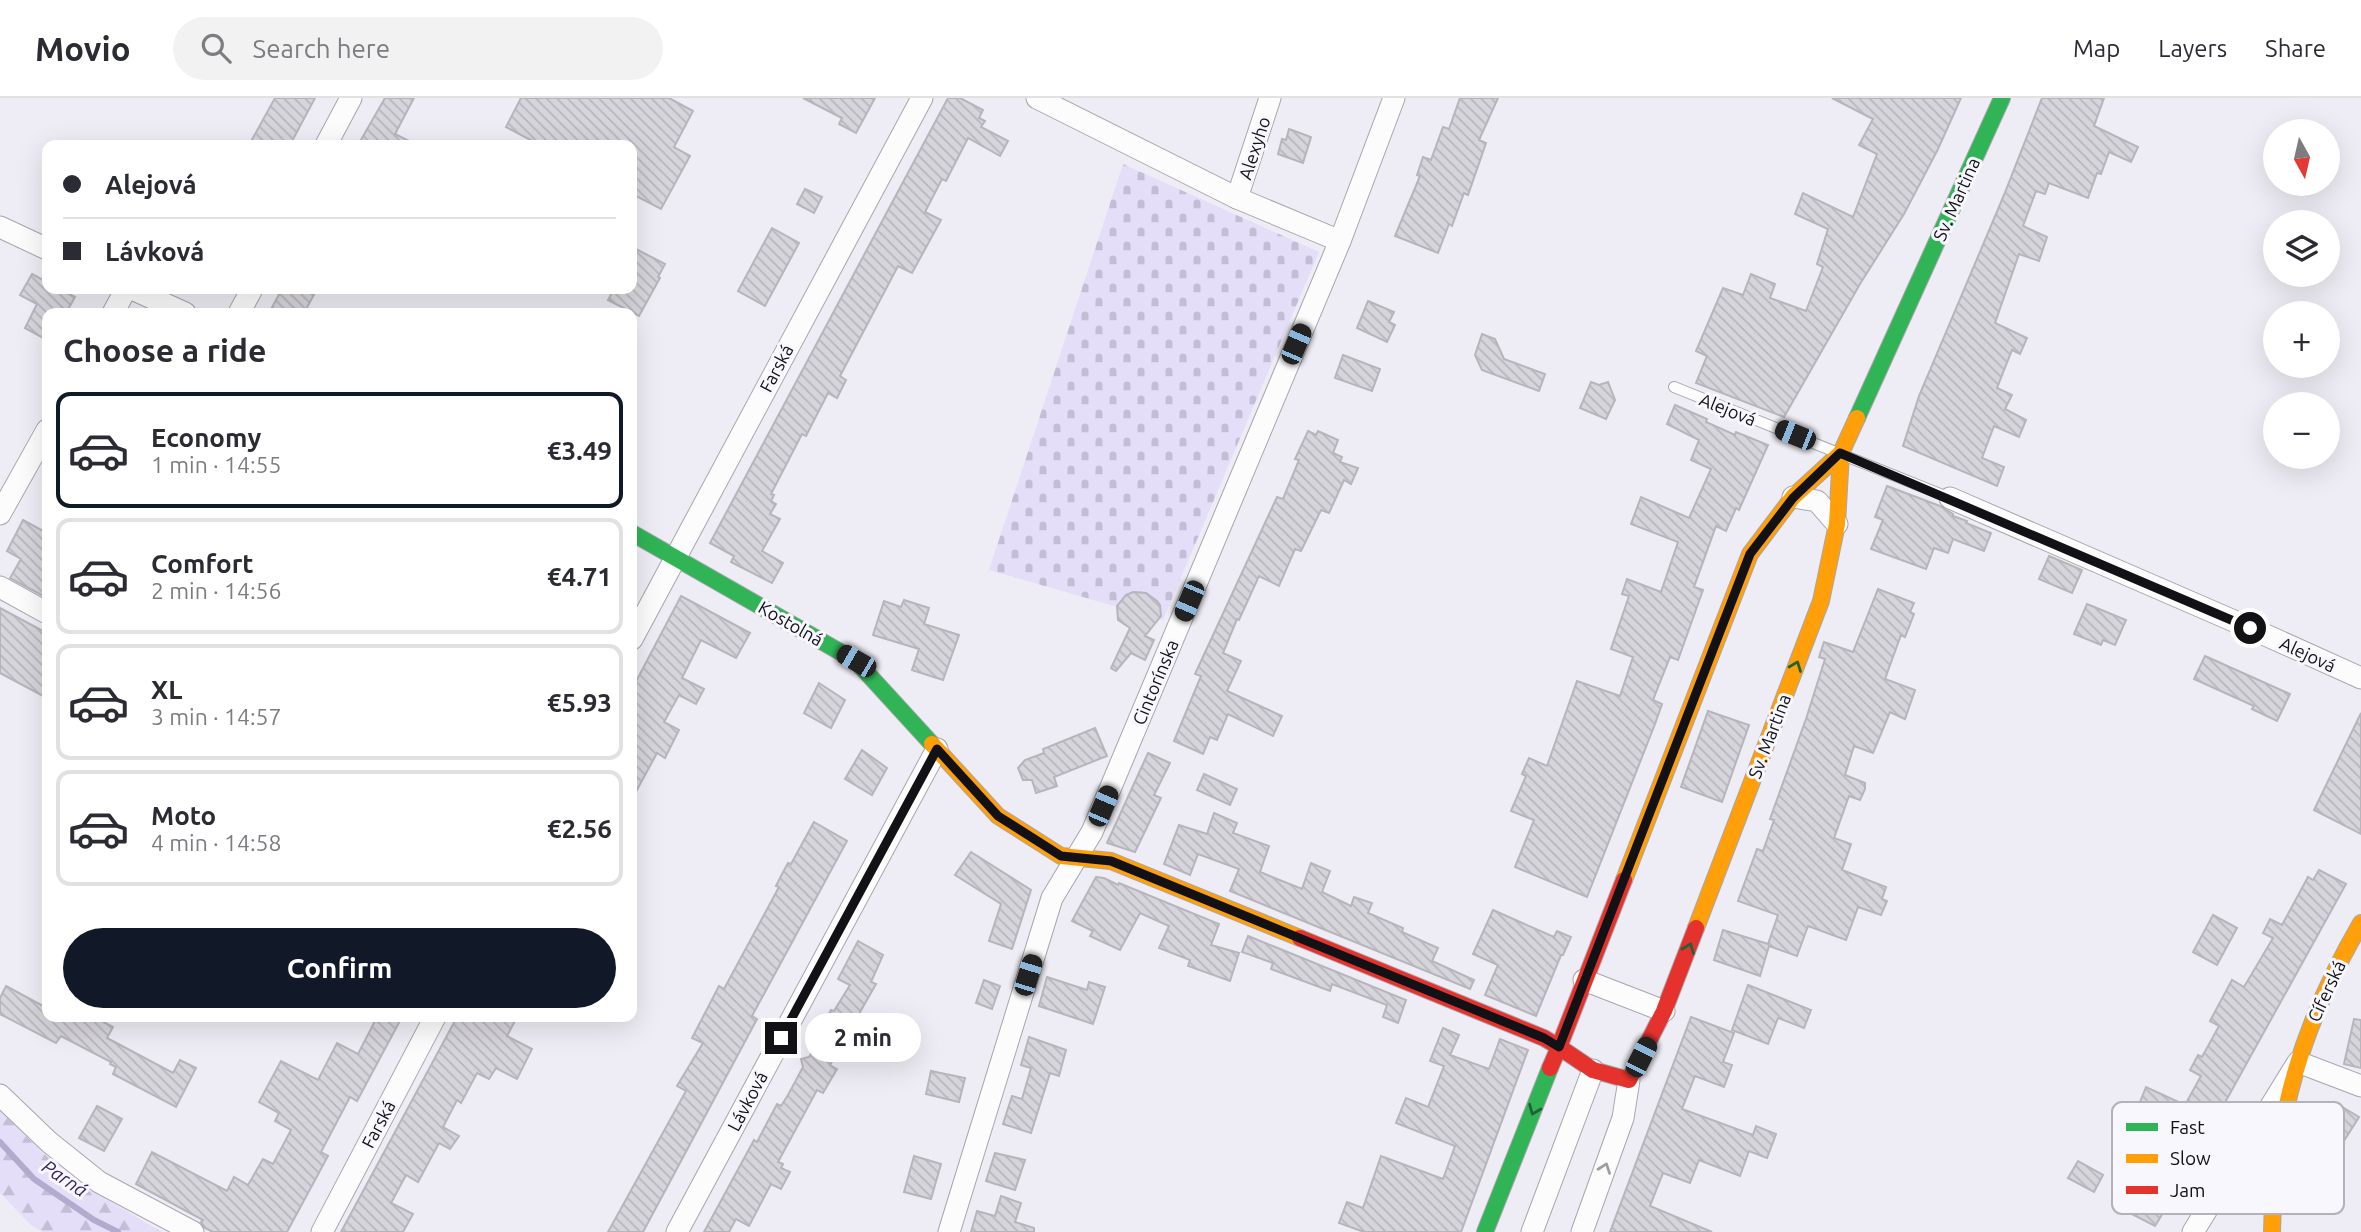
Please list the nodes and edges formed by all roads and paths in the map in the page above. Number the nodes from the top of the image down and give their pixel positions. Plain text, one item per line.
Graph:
1 (351, 98) edge
2 (922, 98) edge
3 (1037, 98) edge
4 (1270, 98) edge
5 (1394, 98) edge
6 (2002, 98) edge
7 (329, 140) edge
8 (1237, 198) junction
9 (0, 227) edge
10 (1340, 241) junction
11 (42, 247) edge
12 (143, 294) edge
13 (174, 308) edge
14 (1674, 387) dead end
15 (42, 439) edge
16 (1840, 453) junction
17 (1793, 498) junction
18 (1950, 498) joint
19 (0, 514) edge
20 (1837, 524) junction
21 (637, 536) edge
22 (675, 556) junction
23 (0, 587) edge
24 (42, 609) edge
25 (637, 629) edge
26 (2361, 678) edge
27 (937, 749) junction
28 (1077, 857) junction
29 (2361, 923) edge
30 (1584, 980) junction
31 (1664, 1011) junction
32 (432, 1022) edge
33 (1559, 1047) junction
34 (2298, 1062) junction
35 (1593, 1070) junction
36 (1629, 1080) junction
37 (2361, 1086) edge
38 (0, 1095) edge
39 (2273, 1102) edge
40 (2287, 1102) edge
41 (2204, 1214) edge
42 (2273, 1214) edge
43 (193, 1232) edge
44 (322, 1232) edge
45 (677, 1232) edge
46 (949, 1232) edge
47 (1485, 1232) edge
48 (1532, 1232) edge
49 (1582, 1232) edge
50 (2193, 1232) edge
51 (2272, 1232) edge

1 - 7 street
2 - 22 street, Farská
3 - 8 street
4 - 8 street, Alexyho
5 - 10 street, Cintorínska
6 - 16 street, Sv. Martina
8 - 10 street
9 - 11 street
10 - 28 street, Cintorínska
12 - 13 street
14 - 16 lane, Alejová
15 - 19 street
16 - 17 street, Sv. Martina
16 - 18 lane, Alejová
16 - 20 street, Sv. Martina
17 - 20 street
17 - 30 street, Sv. Martina
18 - 26 street, Alejová
31 -> 20 street, Sv. Martina
21 - 22 street, Kostolná
22 - 25 street, Farská
22 - 27 street, Kostolná
23 - 24 street
27 - 28 street, Kostolná
27 - 45 street, Lávková
28 - 33 street, Kostolná
28 - 46 street, Cintorínska
29 - 34 street, Cíferská
30 - 31 street
30 - 33 street, Sv. Martina
31 - 36 street, Sv. Martina
32 - 44 street, Farská
33 - 35 street
33 -> 47 street, Sv. Martina
34 - 37 street
34 - 39 street, Cíferská
34 - 40 street, Cíferská
35 - 36 street
35 - 48 street
49 -> 36 street, Sv. Martina
38 - 43 street
41 - 50 street, Cíferská
42 - 51 street, Cíferská

